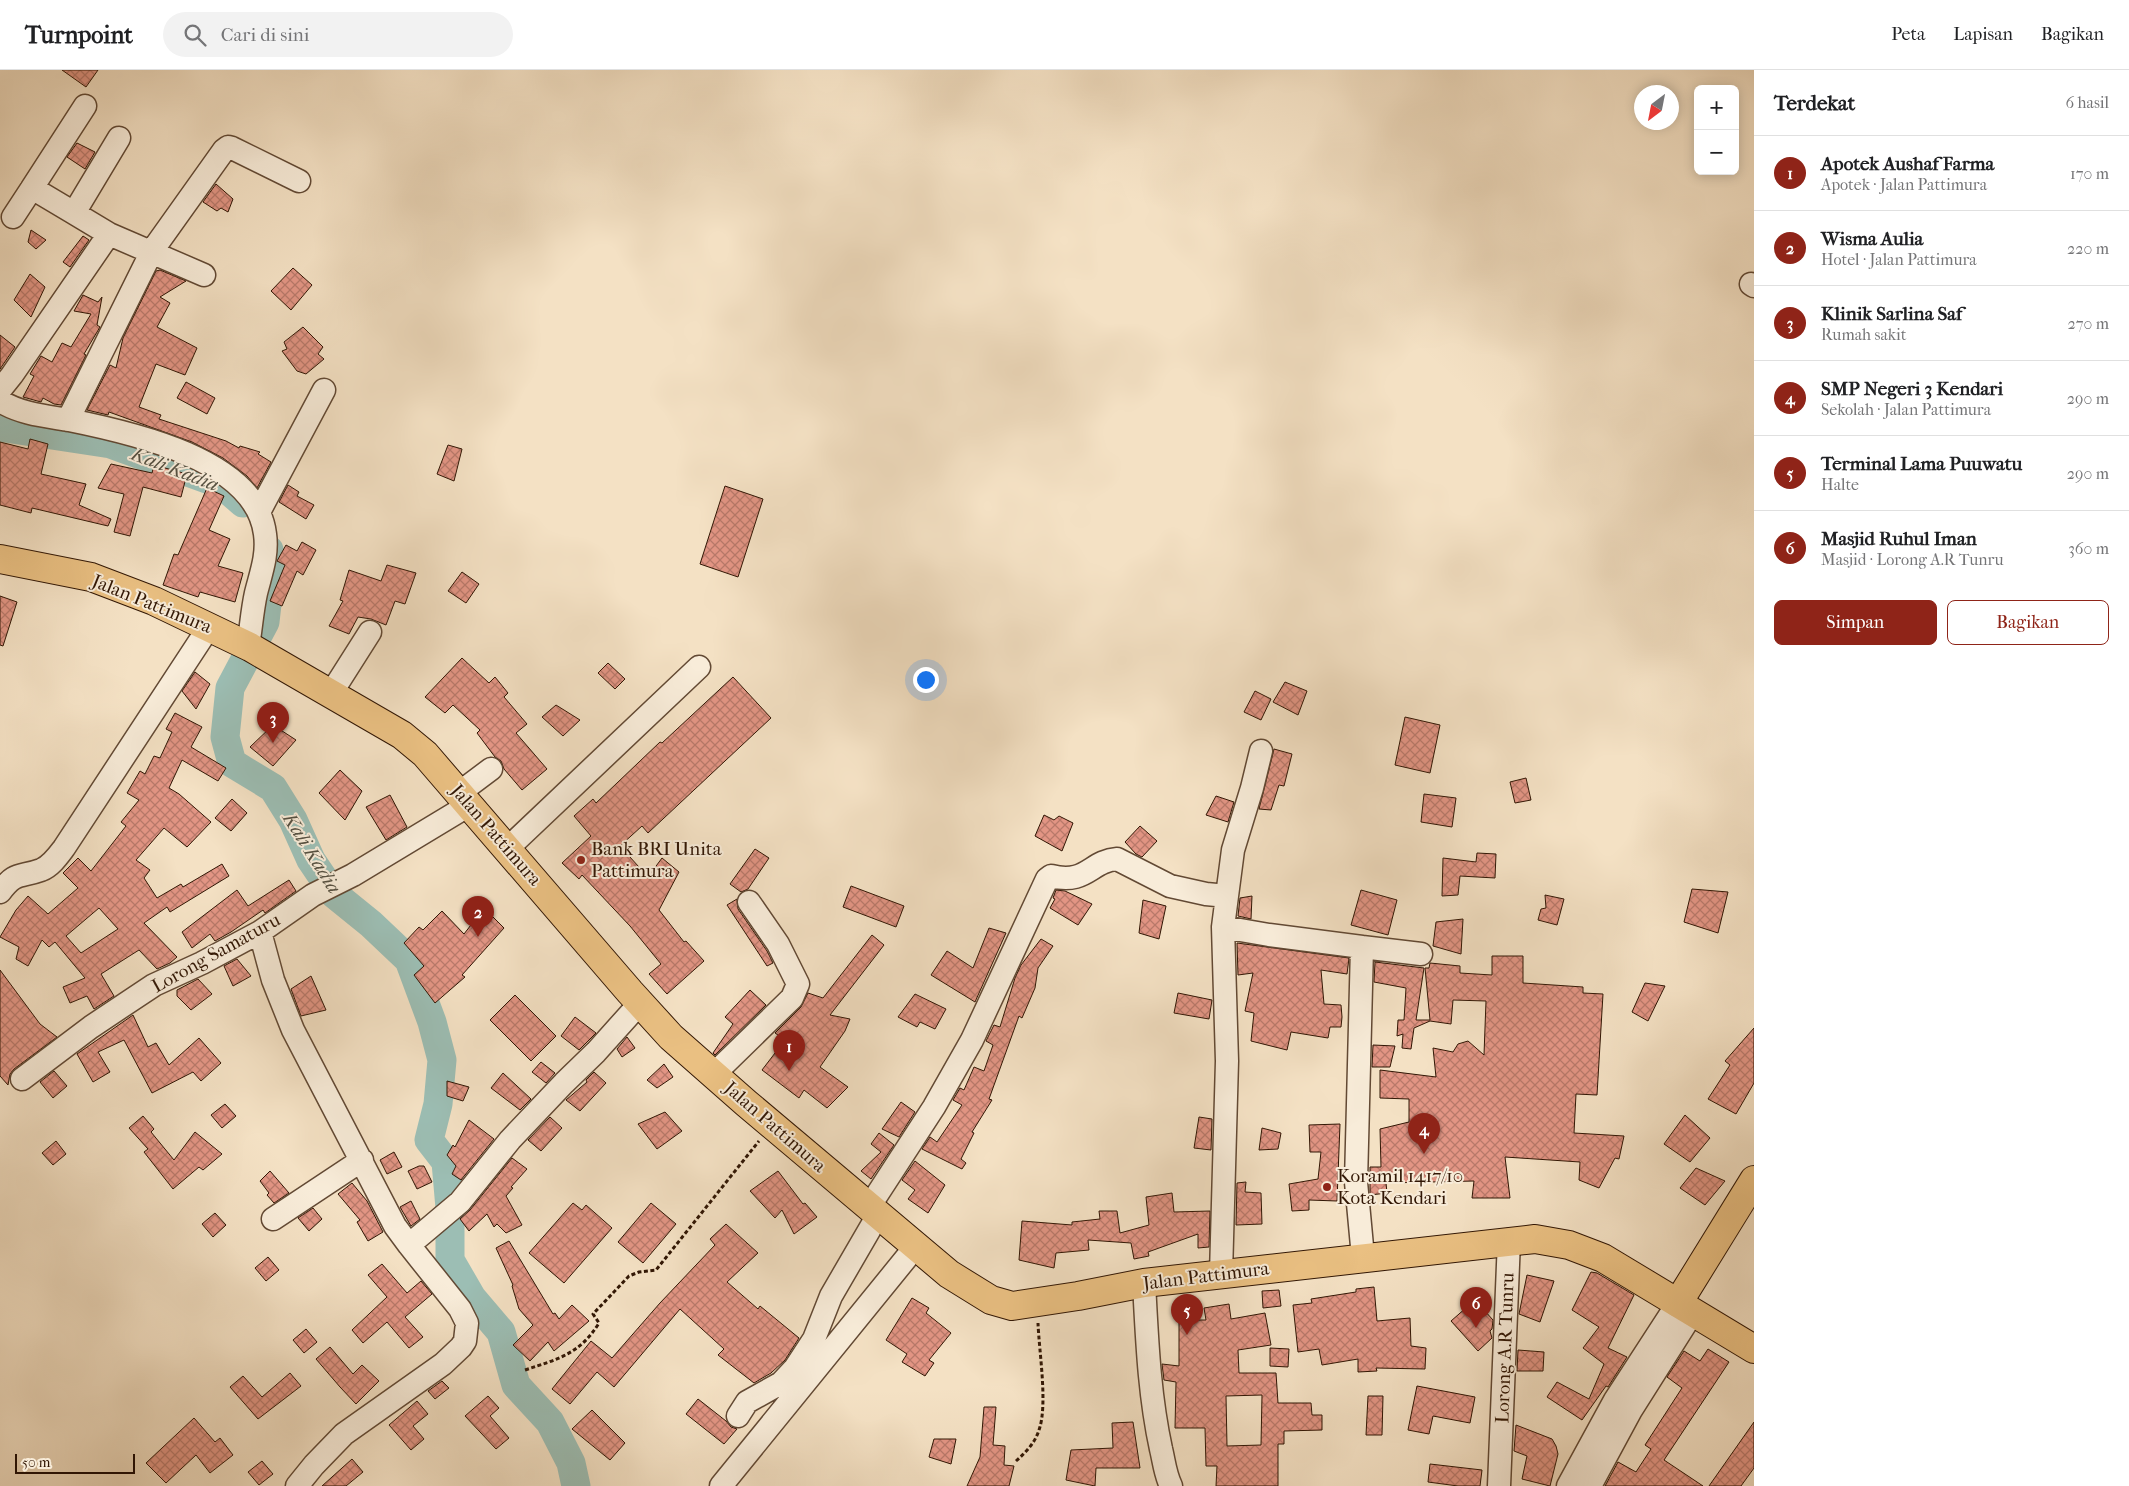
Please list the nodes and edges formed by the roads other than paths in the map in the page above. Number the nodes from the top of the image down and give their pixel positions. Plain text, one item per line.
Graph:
1 (84, 106) dead end
2 (119, 138) dead end
3 (299, 181) dead end
4 (32, 188) junction
5 (74, 213) junction
6 (14, 217) dead end
7 (109, 234) junction
8 (152, 251) junction
9 (204, 275) dead end
10 (0, 390) edge
11 (324, 390) dead end
12 (0, 400) edge
13 (68, 420) junction
14 (259, 512) junction
15 (0, 559) edge
16 (370, 632) dead end
17 (238, 641) junction
18 (699, 667) dead end
19 (330, 695) junction
20 (1261, 751) dead end
21 (491, 769) dead end
22 (464, 799) junction
23 (507, 849) junction
24 (0, 892) edge
25 (1227, 896) junction
26 (749, 902) dead end
27 (1223, 927) junction
28 (260, 932) junction
29 (1362, 947) junction
30 (1420, 954) dead end
31 (640, 1003) junction
32 (714, 1074) junction
33 (22, 1079) dead end
34 (362, 1160) junction
35 (1754, 1180) edge
36 (873, 1211) junction
37 (1754, 1216) edge
38 (273, 1220) dead end
39 (419, 1236) junction
40 (1509, 1240) junction
41 (916, 1246) junction
42 (1363, 1257) junction
43 (1222, 1274) junction
44 (1144, 1283) junction
45 (1685, 1307) junction
46 (1754, 1349) edge
47 (738, 1416) dead end
48 (297, 1486) edge
49 (721, 1486) edge
50 (1171, 1486) edge
51 (1500, 1486) edge
52 (1568, 1486) edge
53 (1590, 1486) edge

1 - 4 street
2 - 5 street
3 - 8 street
4 - 5 street
4 - 6 street
5 - 7 street
7 - 8 street
7 - 10 street
8 - 9 street
8 - 13 street
11 - 14 street
12 - 13 street
13 - 14 street
14 - 17 street
15 - 17 main road, Jalan Pattimura
16 - 19 street
17 - 19 main road, Jalan Pattimura
17 - 24 street
18 - 23 street
19 - 22 main road, Jalan Pattimura
20 - 25 street
21 - 22 street, Lorong Samaturu
22 - 23 main road, Jalan Pattimura
22 - 28 street, Lorong Samaturu
23 - 31 main road, Jalan Pattimura
25 - 27 street
25 - 36 street
26 - 32 street
27 - 29 street
27 - 43 street
28 - 33 street, Lorong Samaturu
28 - 34 street
29 - 30 street
29 - 42 street
31 - 32 main road, Jalan Pattimura
31 - 39 street
32 - 36 main road, Jalan Pattimura
34 - 38 street
34 - 39 street
35 - 45 main road
36 - 41 main road, Jalan Pattimura
36 - 47 street
37 - 45 main road
39 - 48 street
40 - 42 main road, Jalan Pattimura
40 - 45 main road, Jalan Pattimura
40 - 51 street, Lorong A.R Tunru
41 - 44 main road, Jalan Pattimura
41 - 49 street
42 - 43 main road, Jalan Pattimura
43 - 44 main road, Jalan Pattimura
44 - 50 street
45 - 46 main road, Jalan Pattimura
45 - 52 street
45 - 53 street

